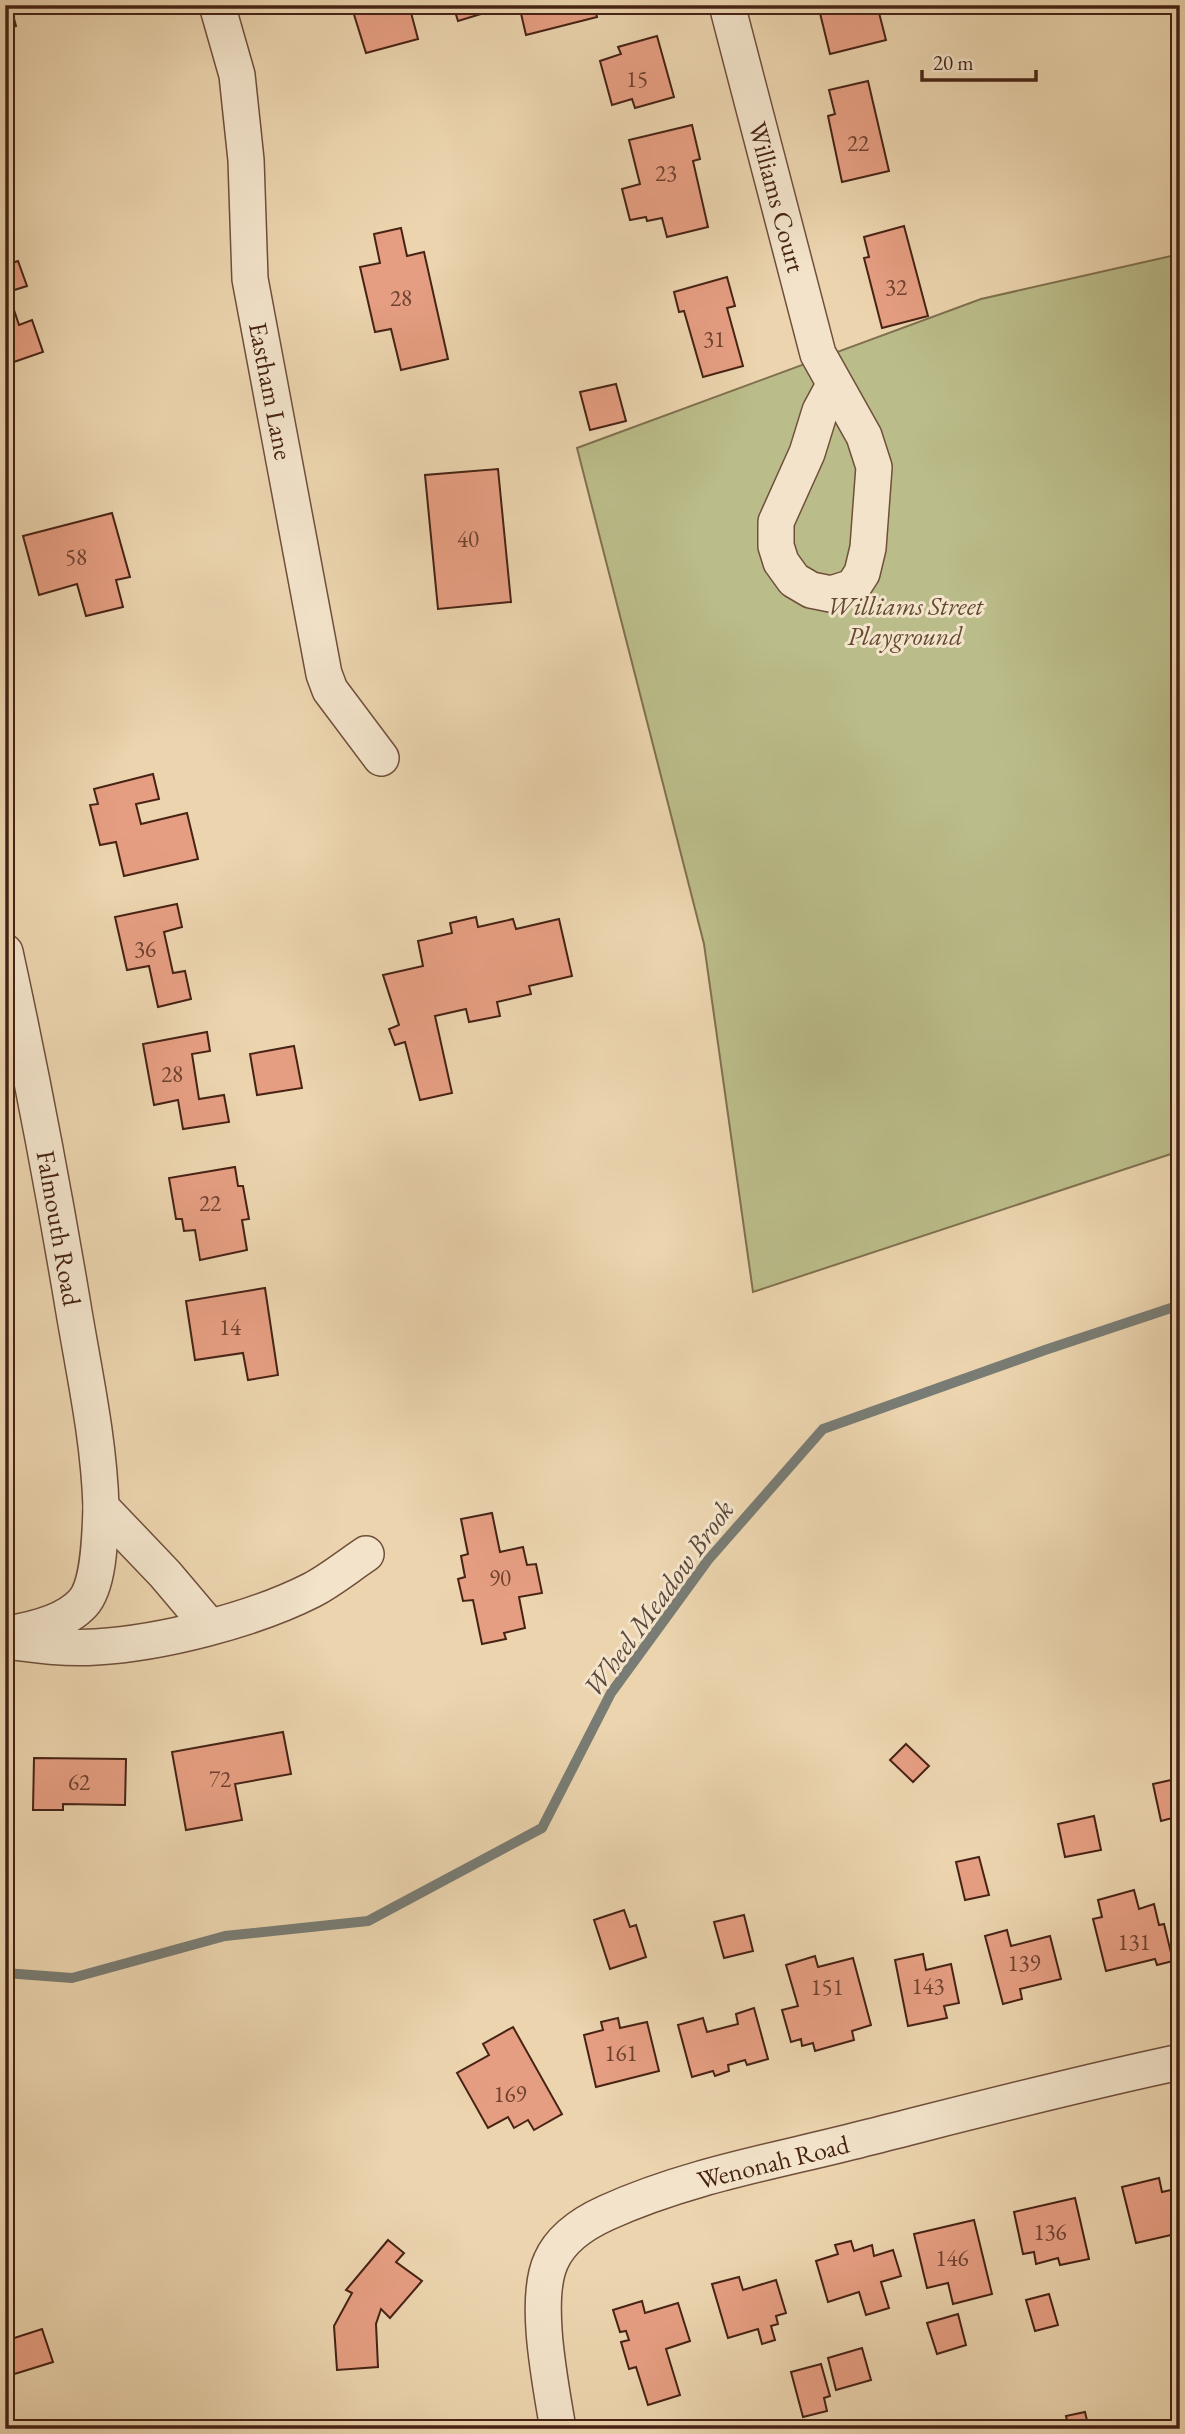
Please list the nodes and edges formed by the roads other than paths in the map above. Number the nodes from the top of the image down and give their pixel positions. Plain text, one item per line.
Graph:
1 (217, 5) edge
2 (727, 5) edge
3 (834, 386) junction
4 (382, 758) dead end
5 (5, 952) edge
6 (101, 1507) junction
7 (366, 1554) dead end
8 (209, 1626) junction
9 (5, 1634) edge
10 (5, 1641) edge
11 (1180, 2062) edge
12 (558, 2429) edge

1 - 4 street, Eastham Lane
2 - 3 street, Williams Court
3 - 3 street, Williams Court
5 - 6 street, Falmouth Road
6 - 8 street
6 - 9 street, Falmouth Road
7 - 8 street
8 - 10 street
11 - 12 street, Wenonah Road

